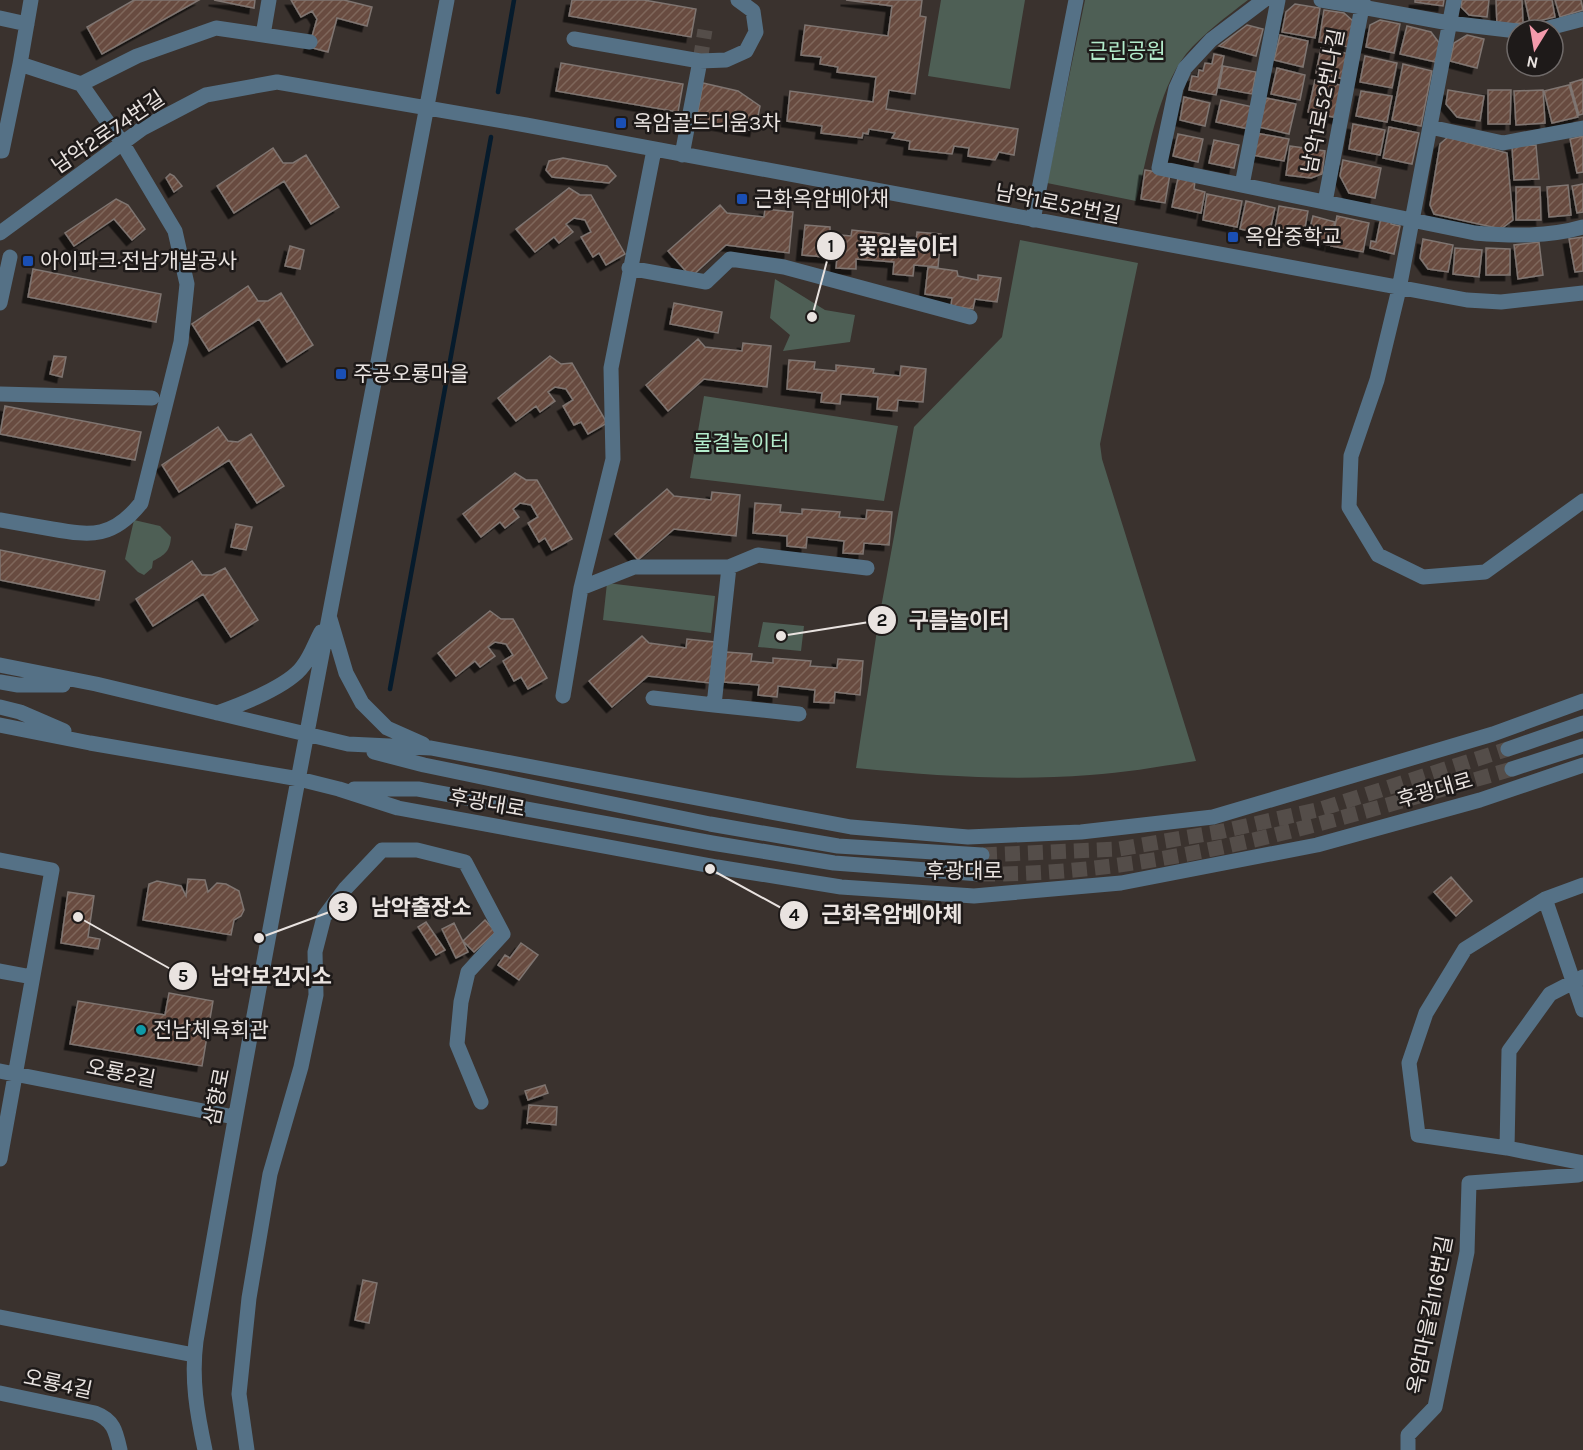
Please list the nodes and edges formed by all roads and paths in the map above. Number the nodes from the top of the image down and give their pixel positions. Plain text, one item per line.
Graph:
1 (31, 0) edge
2 (269, 0) edge
3 (447, 0) edge
4 (738, 0) edge
5 (1076, 0) edge
6 (1264, 0) edge
7 (1278, 0) edge
8 (1321, 0) edge
9 (1454, 0) edge
10 (1363, 4) edge
11 (0, 18) edge
12 (1583, 19) edge
13 (1449, 23) junction
14 (27, 24) junction
15 (1565, 24) edge
16 (1505, 30) edge
17 (263, 35) junction
18 (574, 39) dead end
19 (310, 42) dead end
20 (700, 61) junction
21 (20, 63) junction
22 (81, 84) junction
23 (427, 108) junction
24 (5, 112) edge
25 (1430, 127) junction
26 (1583, 128) edge
27 (123, 144) junction
28 (654, 150) junction
29 (0, 151) edge
30 (682, 155) junction
31 (1242, 185) junction
32 (1325, 202) junction
33 (1033, 220) junction
34 (1412, 220) junction
35 (1583, 227) edge
36 (0, 233) edge
37 (9, 257) dead end
38 (629, 267) junction
39 (1399, 289) junction
40 (1583, 293) edge
41 (0, 303) edge
42 (970, 317) dead end
43 (0, 394) edge
44 (152, 398) dead end
45 (1583, 501) edge
46 (0, 520) edge
47 (729, 567) junction
48 (867, 568) dead end
49 (581, 588) junction
50 (329, 616) junction
51 (0, 665) edge
52 (0, 682) edge
53 (96, 684) junction
54 (563, 696) dead end
55 (653, 698) dead end
56 (1583, 701) edge
57 (714, 705) junction
58 (0, 707) edge
59 (216, 714) junction
60 (799, 714) dead end
61 (1583, 723) edge
62 (0, 725) edge
63 (306, 735) junction
64 (90, 743) junction
65 (348, 744) junction
66 (1583, 746) edge
67 (431, 748) junction
68 (1508, 749) tunnel mouth
69 (1583, 765) edge
70 (1512, 769) tunnel mouth
71 (299, 779) junction
72 (339, 789) junction
73 (982, 855) tunnel mouth
74 (0, 860) edge
75 (980, 874) tunnel mouth
76 (1583, 885) edge
77 (1545, 899) junction
78 (0, 971) edge
79 (32, 977) junction
80 (1578, 979) edge
81 (1583, 1010) edge
82 (7, 1072) edge
83 (481, 1102) dead end
84 (234, 1117) junction
85 (1507, 1148) junction
86 (0, 1159) edge
87 (1583, 1163) edge
88 (1583, 1173) edge
89 (0, 1317) edge
90 (194, 1355) junction
91 (0, 1392) edge
92 (120, 1450) edge
93 (205, 1450) edge
94 (247, 1450) edge
95 (1408, 1450) edge

1 - 14 street
2 - 17 street
3 - 23 street, 삼향로
4 - 20 street
5 - 33 street
6 - 31 street
7 - 31 street
8 - 10 street, 남악1로52번나길
9 - 13 street
10 - 13 street
10 - 32 street, 남악1로52번나길
11 - 14 street
12 - 15 street
13 - 16 street
13 - 25 street
14 - 21 street
17 - 19 street
17 - 22 street
18 - 20 street
20 - 30 street
21 - 22 street
21 - 24 street
22 - 27 street
23 - 27 street, 남악2로74번길
23 - 28 street, 남악1로52번길
23 - 50 street, 삼향로
24 - 29 street
25 - 26 street
25 - 34 street
27 - 36 street, 남악2로74번길
27 - 46 street
28 - 30 street, 남악1로52번길
28 - 38 street
30 - 33 street, 남악1로52번길
31 - 32 street
32 - 34 street
33 - 39 street, 남악1로52번길
34 - 35 street
34 - 39 street
37 - 41 street
38 - 42 street
38 - 49 street
39 - 40 street, 남악1로52번길
39 - 45 street
43 - 44 street
47 - 48 street
47 - 49 street
47 - 57 street
49 - 54 street
50 - 59 street
50 - 63 street, 삼향로
50 - 67 street
51 - 53 street, 후광대로
52 - 53 street, 후광대로
53 - 59 street, 후광대로
55 - 57 street
56 - 67 street, 후광대로
57 - 60 street
58 - 64 street, 후광대로
59 - 63 street, 후광대로
61 - 68 street
62 - 64 street, 후광대로
63 - 65 street, 후광대로
63 - 71 street, 삼향로
64 - 71 street, 후광대로
65 - 67 street, 후광대로
65 - 73 street, 후광대로
66 - 70 street
69 - 72 street, 후광대로
71 - 72 street, 후광대로
71 - 84 street, 삼향로
72 - 75 street, 후광대로
74 - 79 street
76 - 77 street
77 - 80 street
77 - 85 street
78 - 79 street
79 - 82 street
80 - 81 street
80 - 85 street
82 - 84 street, 오룡2길
82 - 86 street
83 - 94 street
84 - 90 street, 삼향로
85 - 87 street
88 - 95 street, 옥암마을길116번길
89 - 90 street
90 - 93 street, 삼향로
91 - 92 street, 오룡4길

